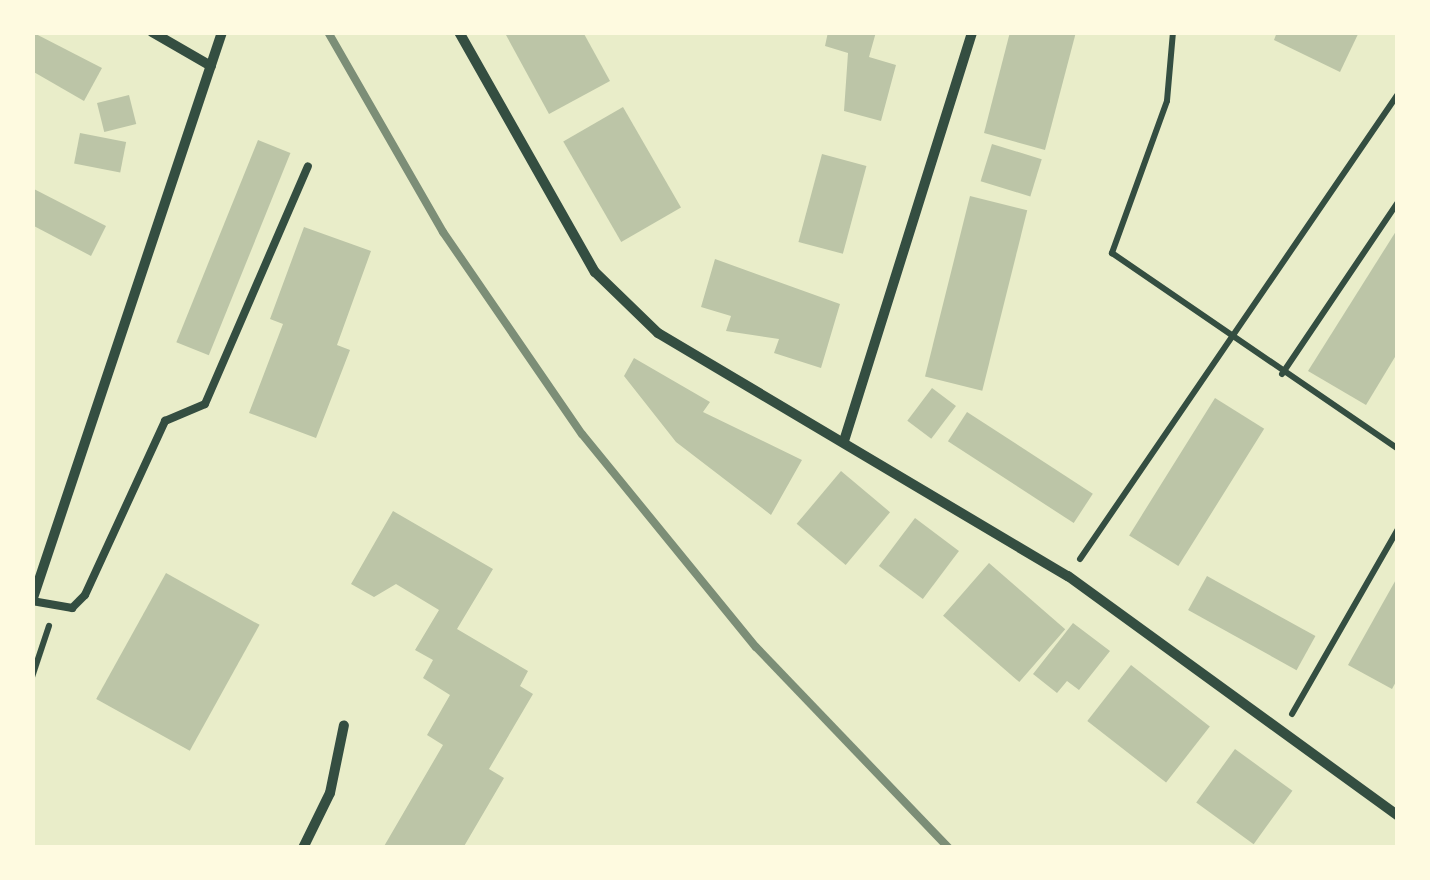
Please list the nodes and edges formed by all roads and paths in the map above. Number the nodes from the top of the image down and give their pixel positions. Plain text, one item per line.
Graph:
1 (152, 32) edge
2 (222, 32) edge
3 (459, 32) edge
4 (972, 32) edge
5 (1172, 32) edge
6 (211, 66) junction
7 (1398, 94) edge
8 (308, 166) dead end
9 (1398, 202) edge
10 (1229, 338) junction
11 (1282, 374) junction
12 (844, 441) junction
13 (1398, 449) edge
14 (1398, 530) edge
15 (1068, 576) junction
16 (32, 601) edge
17 (344, 724) dead end
18 (1282, 733) junction
19 (1398, 816) edge
20 (303, 848) edge

1 - 6 street
2 - 6 street
3 - 12 street
4 - 12 street
5 - 10 path
6 - 16 street
7 - 10 path
8 - 16 lane
9 - 11 path
10 - 11 path
10 - 15 path
11 - 13 path
12 - 15 street
14 - 18 path
15 - 18 street
17 - 20 street
18 - 19 street

